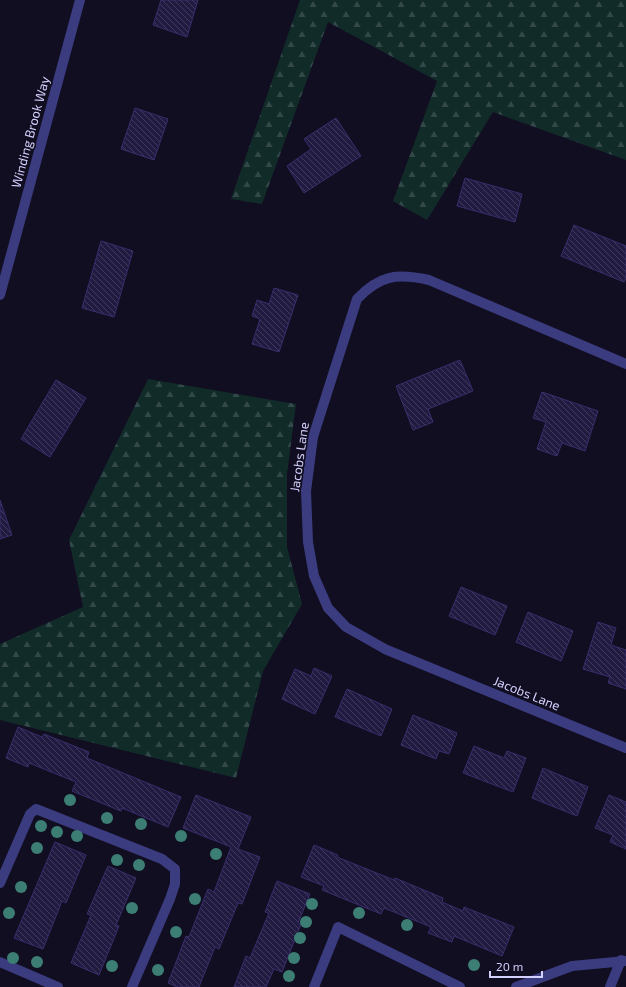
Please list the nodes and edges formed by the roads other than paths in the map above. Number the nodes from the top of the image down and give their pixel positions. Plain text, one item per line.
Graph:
1 (80, 0) edge
2 (0, 294) edge
3 (626, 364) edge
4 (626, 748) edge
5 (4, 861) edge
6 (0, 883) edge
7 (623, 960) edge
8 (0, 962) edge
9 (58, 987) edge
10 (132, 987) edge
11 (314, 987) edge
12 (460, 987) edge
13 (516, 987) edge
14 (610, 987) edge

1 - 2 street, Winding Brook Way
3 - 4 street, Jacobs Lane
5 - 6 street
5 - 10 street
7 - 13 street
7 - 14 street
8 - 9 street
11 - 12 street

